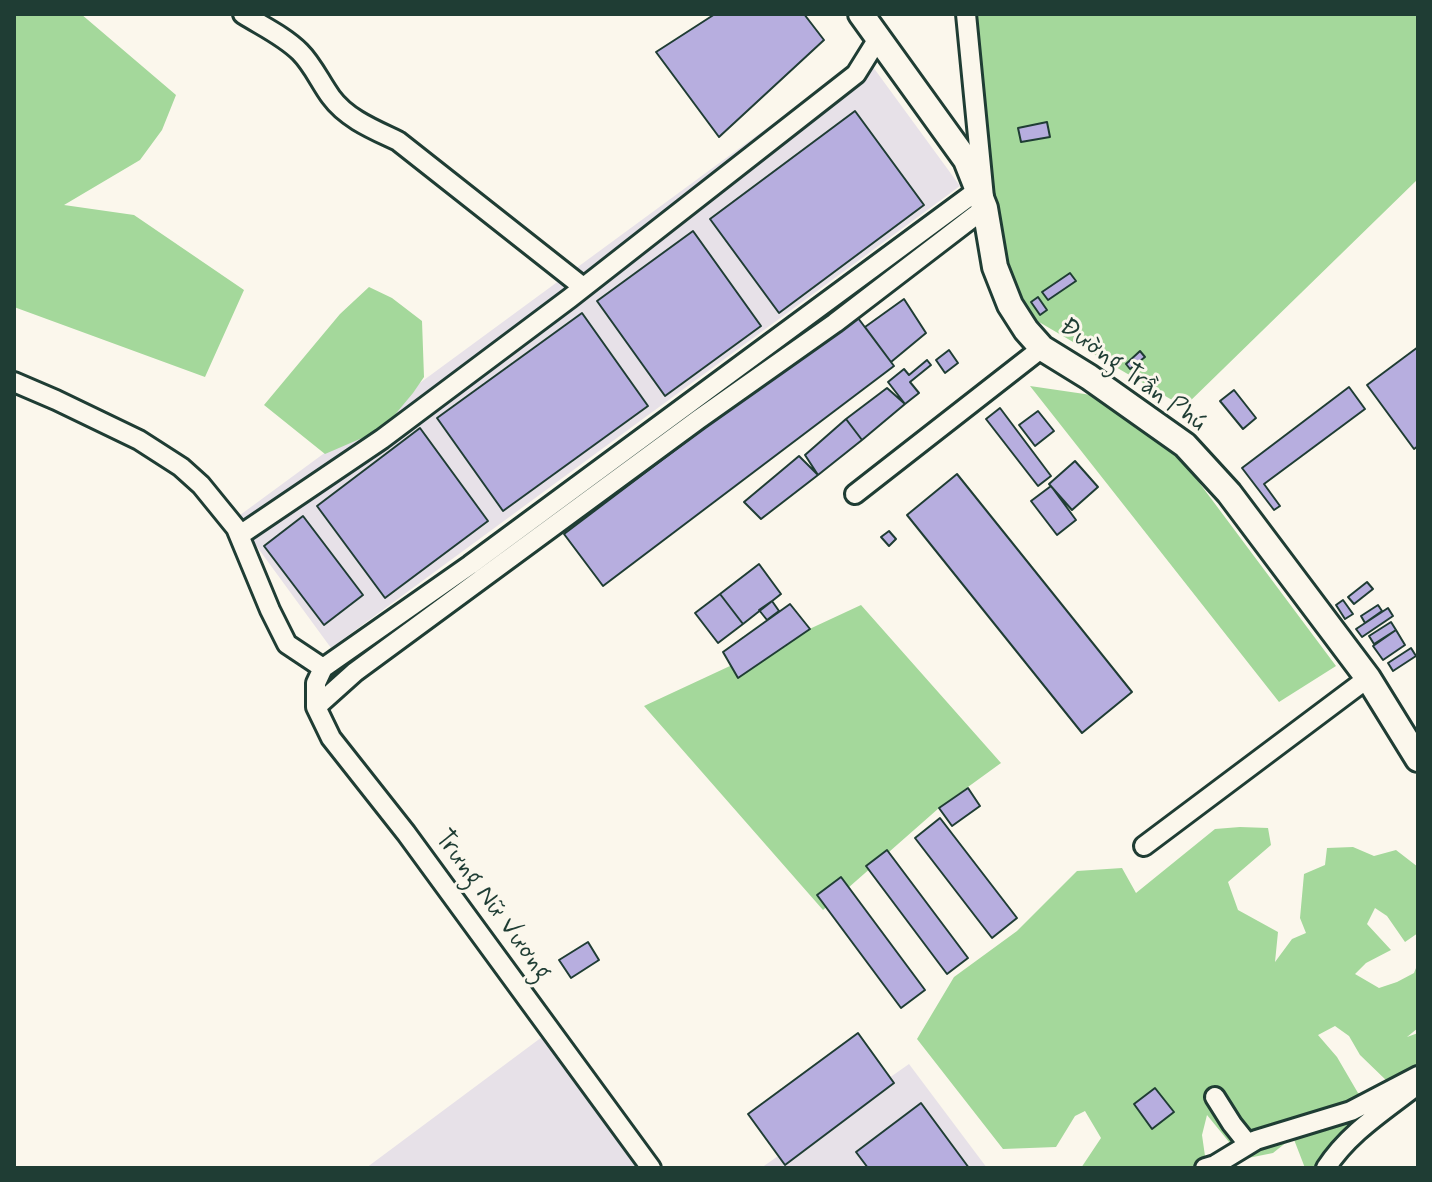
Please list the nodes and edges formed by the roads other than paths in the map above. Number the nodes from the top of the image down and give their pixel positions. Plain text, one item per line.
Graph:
1 (243, 14) edge
2 (861, 14) edge
3 (966, 14) edge
4 (879, 37) junction
5 (982, 199) junction
6 (583, 287) junction
7 (1042, 348) junction
8 (14, 382) edge
9 (855, 494) dead end
10 (240, 535) junction
11 (323, 668) junction
12 (1368, 678) junction
13 (316, 707) junction
14 (1418, 759) edge
15 (1144, 846) dead end
16 (1418, 1078) edge
17 (1215, 1097) dead end
18 (1248, 1144) junction
19 (651, 1168) edge
20 (1205, 1168) edge
21 (1326, 1168) edge

1 - 6 street
2 - 4 main road, Đường Trần Phú
3 - 5 street
4 - 5 main road, Đường Trần Phú
4 - 6 street
5 - 7 main road, Đường Trần Phú
5 - 11 street
5 - 13 street
6 - 10 street
7 - 9 street
7 - 12 main road, Đường Trần Phú
8 - 10 street
10 - 11 street
11 - 13 street
12 - 14 main road, Đường Trần Phú
12 - 15 street
13 - 19 street, Trưng Nữ Vương
16 - 18 street
16 - 21 street
17 - 18 street
18 - 20 street

